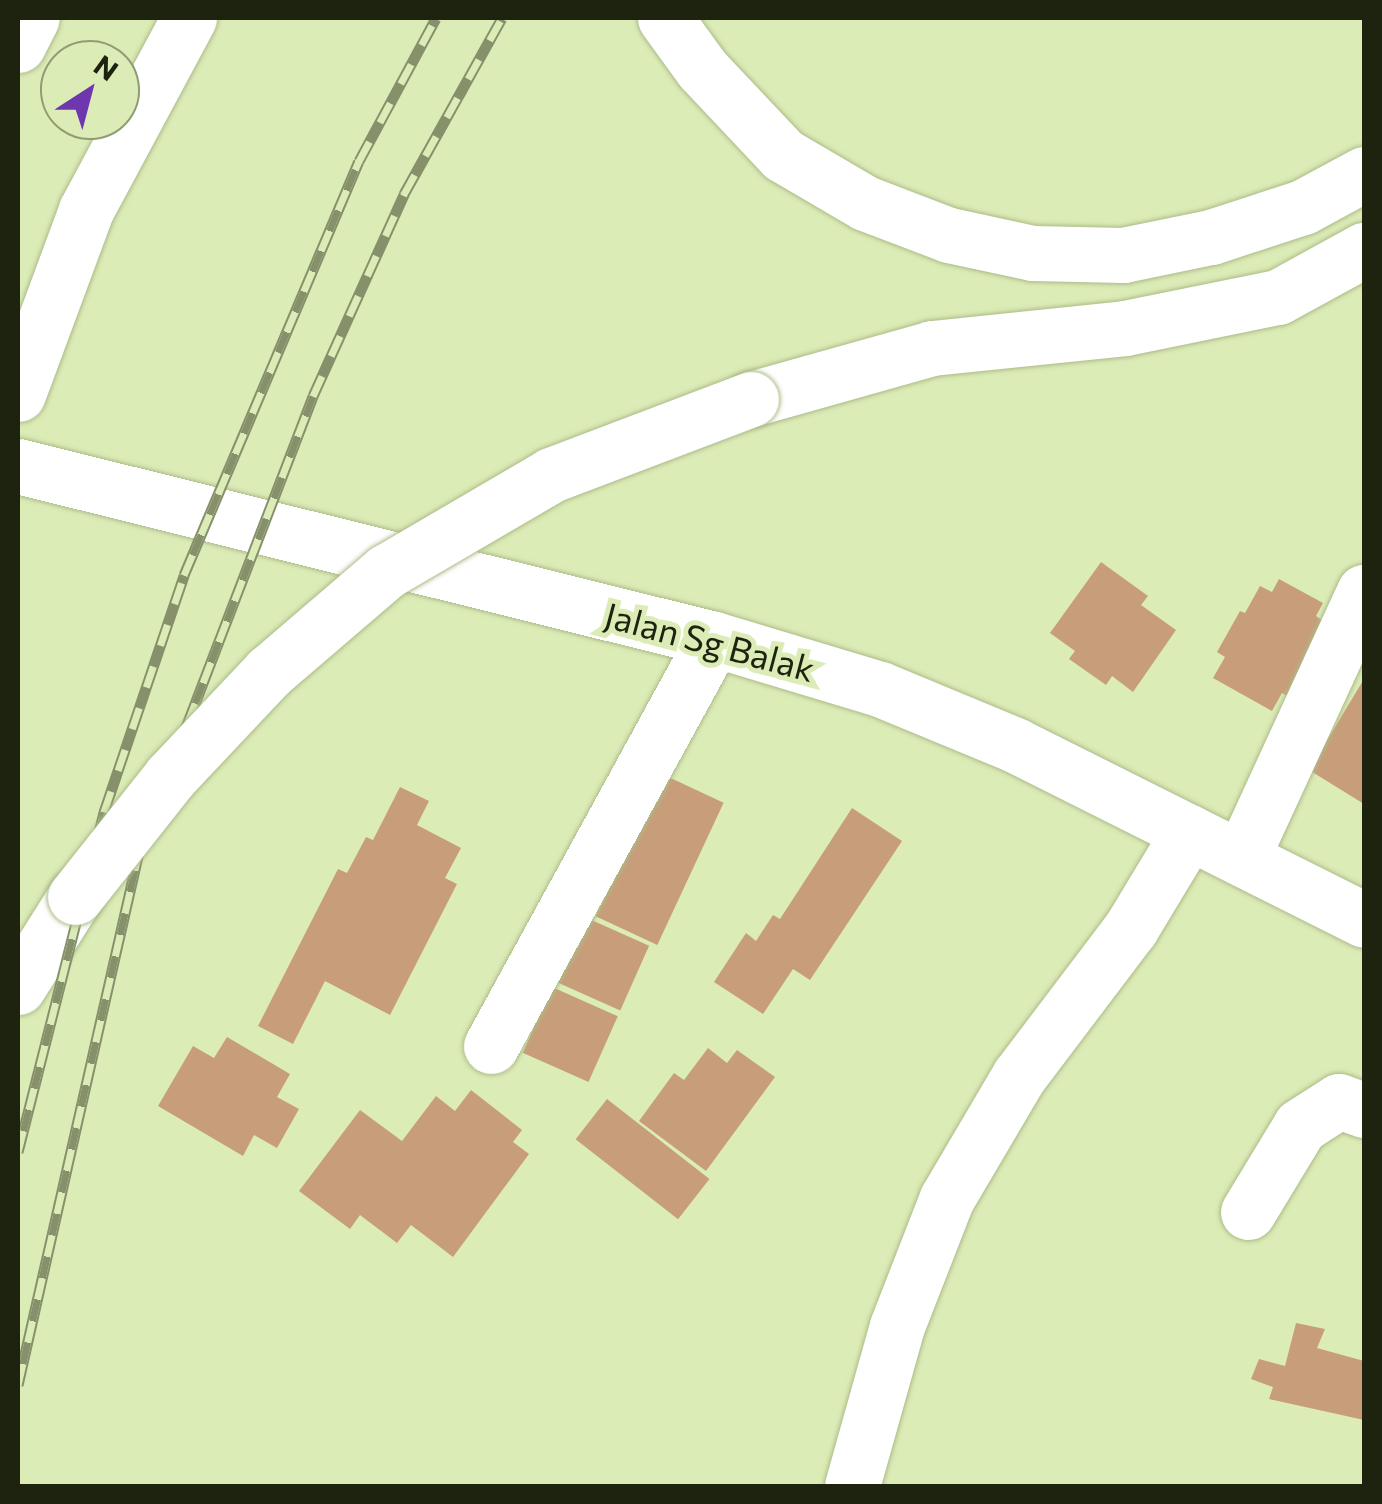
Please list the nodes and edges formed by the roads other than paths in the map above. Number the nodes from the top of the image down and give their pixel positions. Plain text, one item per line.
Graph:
1 (32, 18) edge
2 (189, 18) edge
3 (665, 18) edge
4 (18, 45) edge
5 (1364, 174) edge
6 (1364, 250) edge
7 (18, 394) edge
8 (18, 466) edge
9 (1364, 592) edge
10 (714, 638) junction
11 (1189, 832) junction
12 (1242, 857) junction
13 (1364, 920) edge
14 (18, 986) edge
15 (491, 1046) dead end
16 (1364, 1110) edge
17 (1248, 1212) dead end
18 (852, 1486) edge

1 - 4 main road
2 - 7 main road
3 - 5 main road
6 - 14 main road, bridge
8 - 10 main road, Jalan Sg Balak
9 - 12 main road
10 - 11 main road, Jalan Sg Balak
10 - 15 main road
11 - 12 main road, Jalan Sg Balak
11 - 18 main road
12 - 13 main road, Jalan Sg Balak
16 - 17 main road

